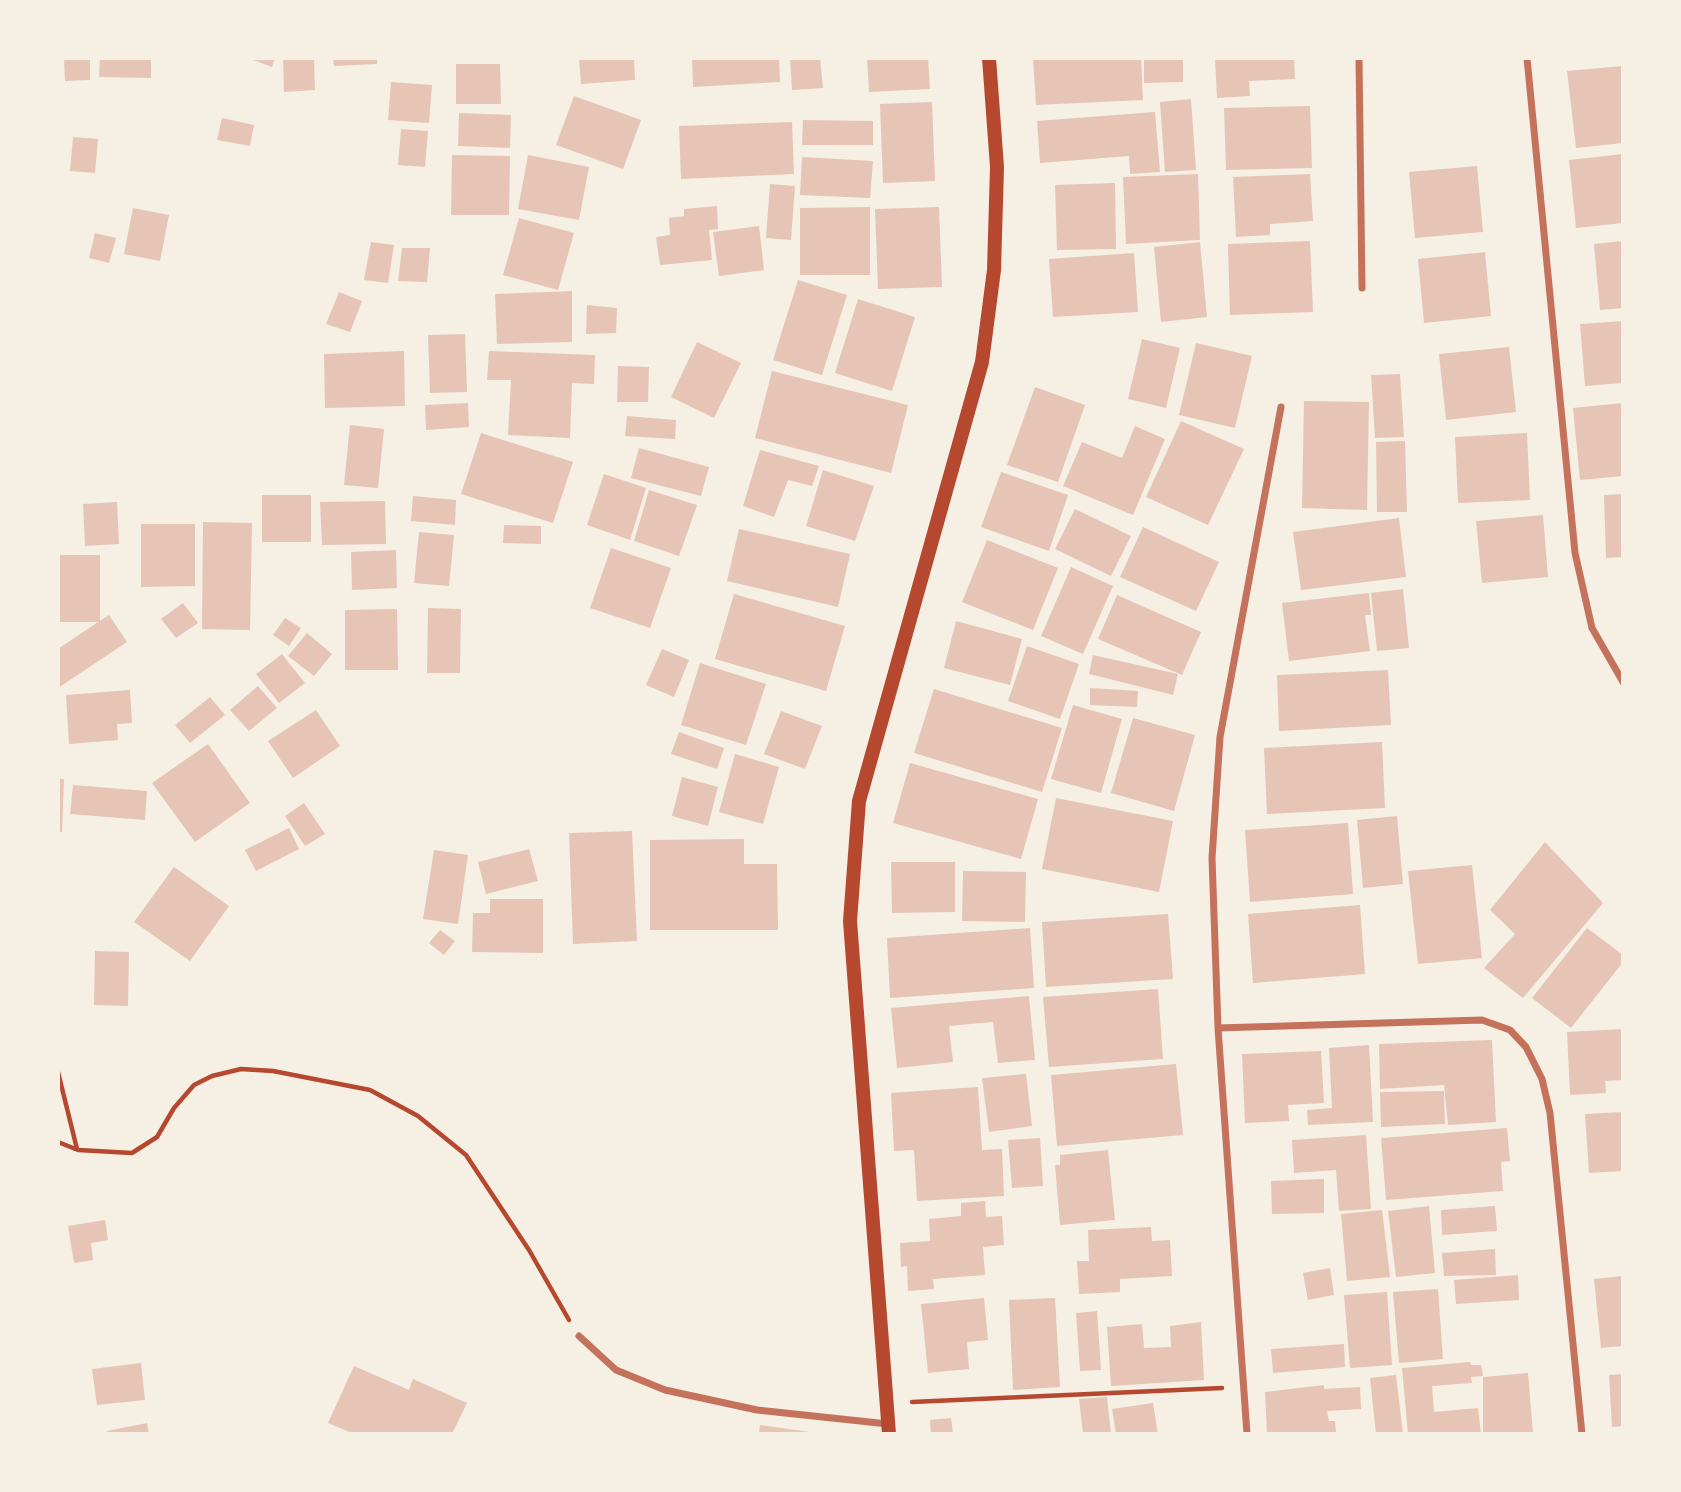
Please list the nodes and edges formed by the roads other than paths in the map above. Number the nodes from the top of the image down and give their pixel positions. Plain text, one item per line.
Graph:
1 (989, 58) edge
2 (1359, 58) edge
3 (1527, 58) edge
4 (1362, 288) dead end
5 (1281, 407) dead end
6 (1623, 682) edge
7 (1218, 1028) junction
8 (579, 1336) road end
9 (889, 1429) edge
10 (1247, 1434) edge
11 (1582, 1434) edge

1 - 9 main road
2 - 4 street
3 - 6 street
5 - 7 street
7 - 10 street
7 - 11 street
8 - 9 street

